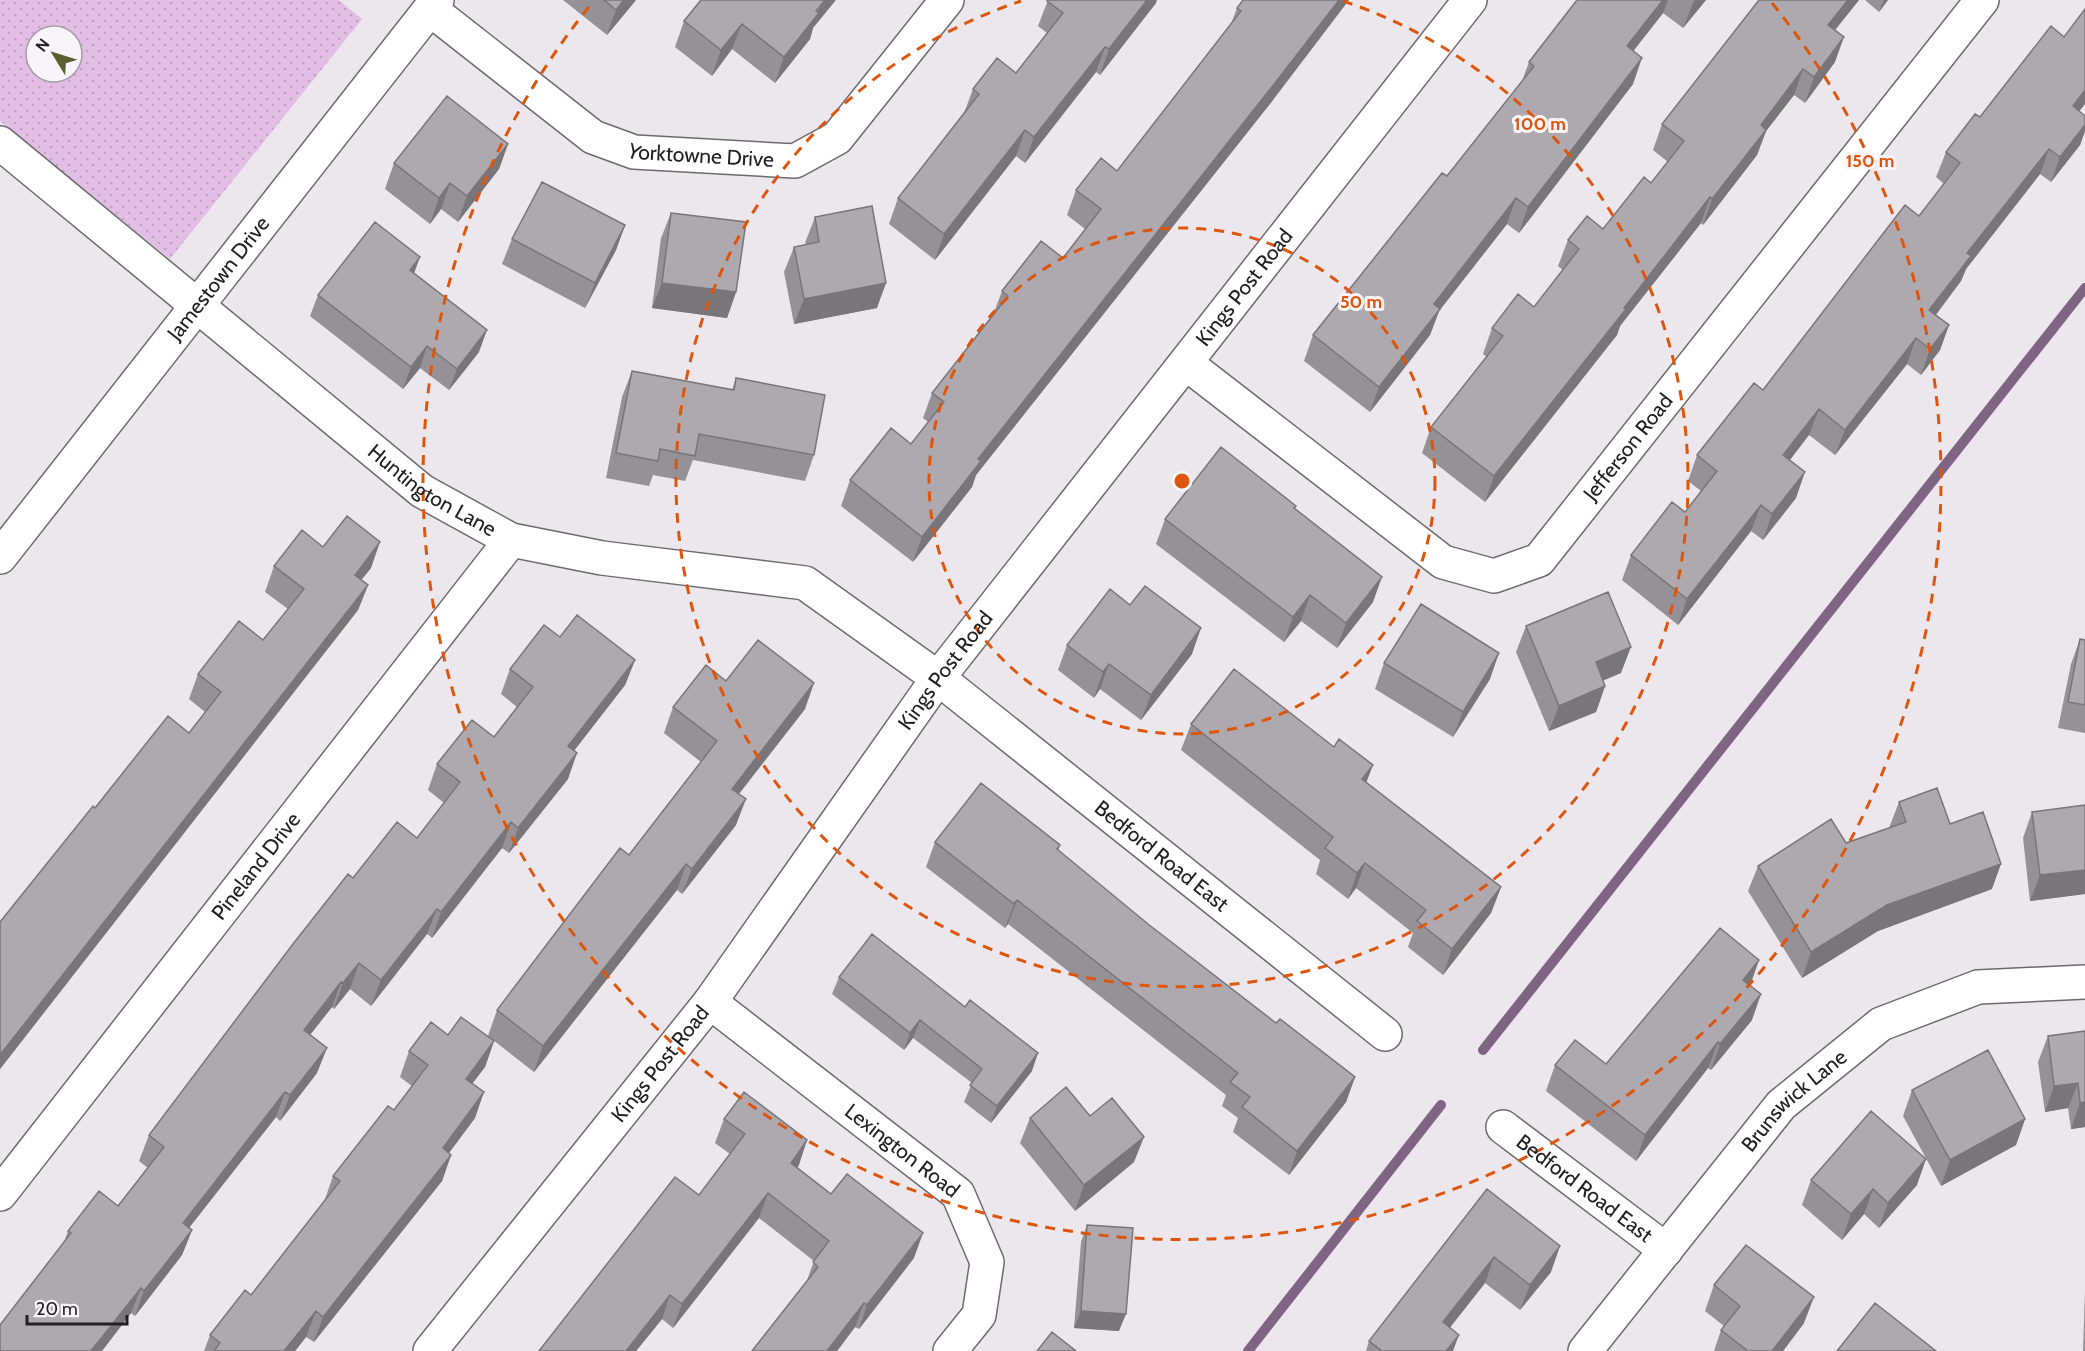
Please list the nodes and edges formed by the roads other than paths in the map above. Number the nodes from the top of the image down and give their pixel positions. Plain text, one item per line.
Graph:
1 (947, 0) edge
2 (1470, 0) edge
3 (1982, 0) edge
4 (433, 4) edge
5 (0, 143) edge
6 (198, 304) junction
7 (1187, 364) junction
8 (511, 540) junction
9 (0, 557) edge
10 (938, 678) junction
11 (2085, 982) edge
12 (710, 1002) junction
13 (1385, 1034) dead end
14 (1503, 1127) dead end
15 (0, 1194) edge
16 (1666, 1250) junction
17 (430, 1351) edge
18 (950, 1351) edge
19 (1586, 1351) edge

1 - 4 street, Yorktowne Drive
2 - 7 street, Kings Post Road
3 - 7 street, Jefferson Road
4 - 6 street, Jamestown Drive
5 - 6 street, Huntington Lane
6 - 8 street, Huntington Lane
6 - 9 street, Jamestown Drive
7 - 10 street, Kings Post Road
8 - 10 street, Huntington Lane
8 - 15 street, Pineland Drive
10 - 12 street, Kings Post Road
10 - 13 street, Bedford Road East
11 - 16 street, Brunswick Lane
12 - 17 street, Kings Post Road
12 - 18 street, Lexington Road
14 - 16 street, Bedford Road East
16 - 19 street, Brunswick Lane

